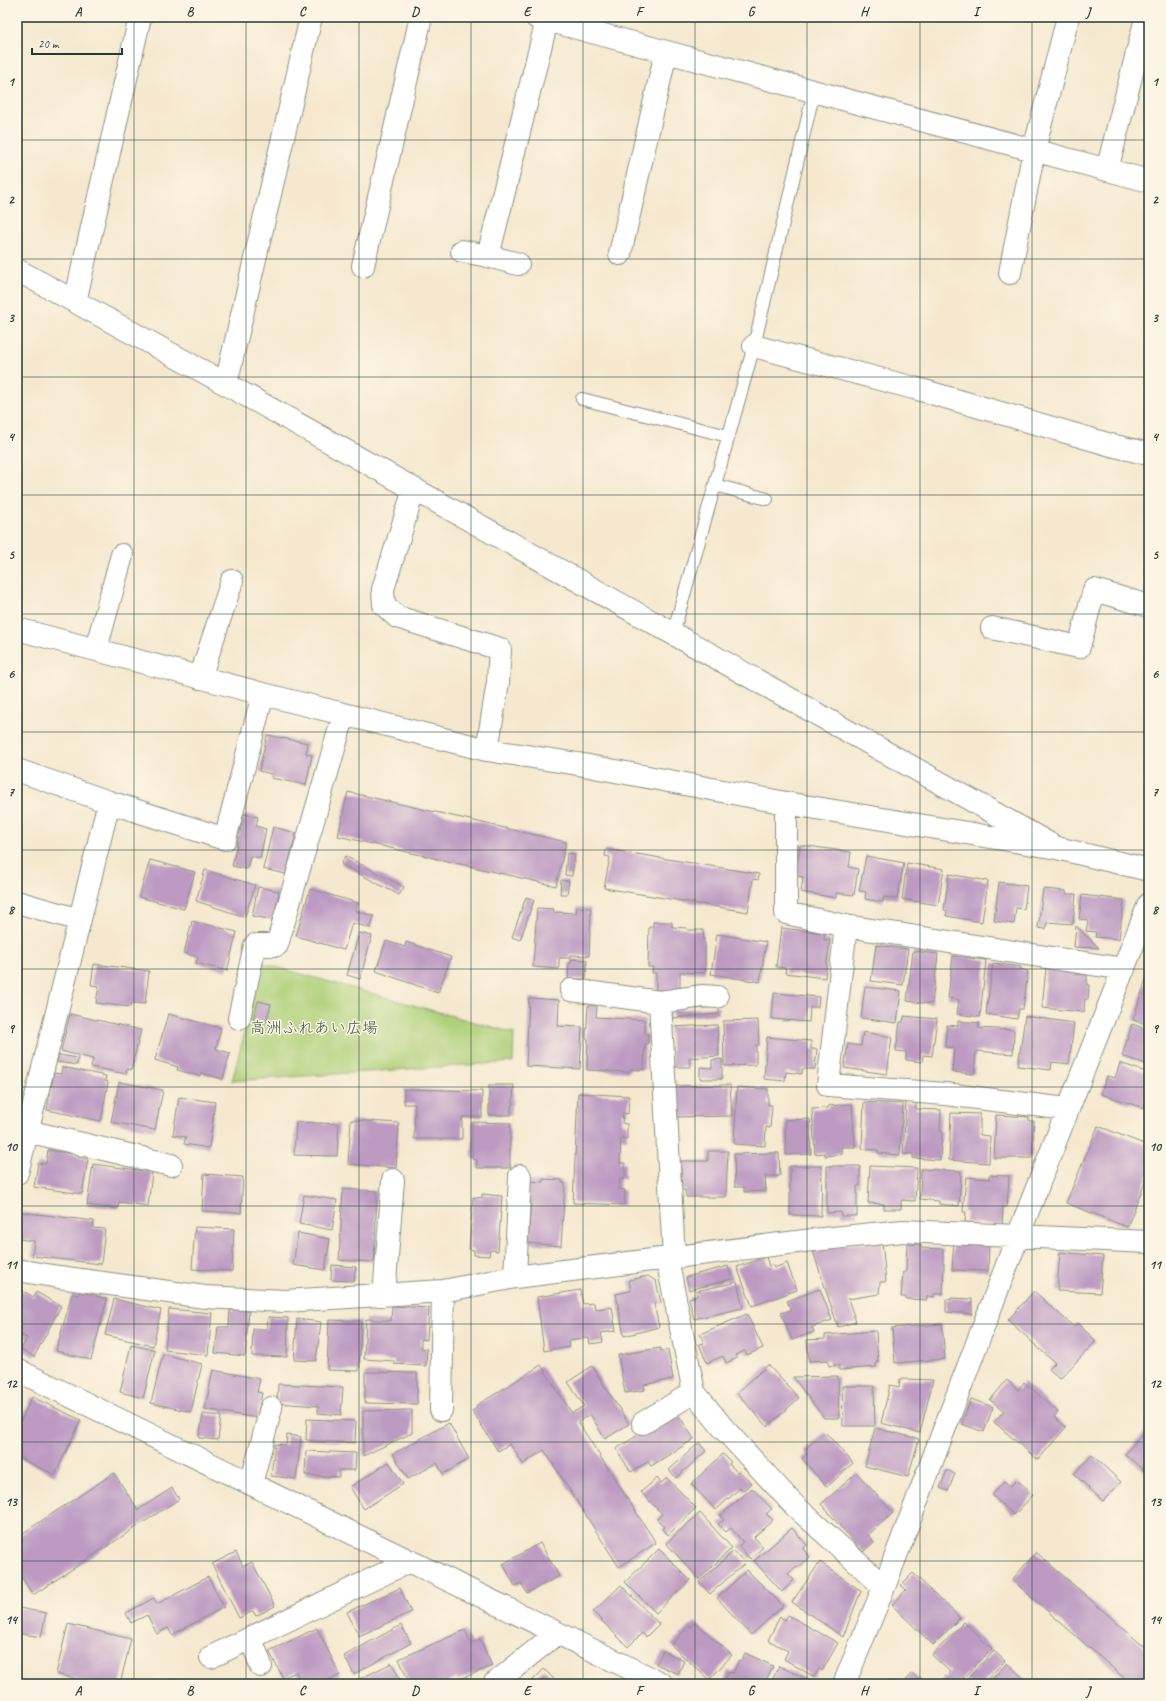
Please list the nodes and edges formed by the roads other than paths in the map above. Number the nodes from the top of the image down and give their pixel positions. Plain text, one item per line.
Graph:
1 (140, 17) edge
2 (311, 17) edge
3 (420, 17) edge
4 (1068, 17) edge
5 (542, 18) edge
6 (569, 21) edge
7 (1144, 26) dead end
8 (666, 52) junction
9 (814, 91) junction
10 (1034, 150) junction
11 (1107, 170) junction
12 (1149, 181) edge
13 (462, 251) dead end
14 (620, 254) dead end
15 (488, 256) junction
16 (518, 264) dead end
17 (363, 266) dead end
18 (17, 270) edge
19 (1010, 273) dead end
20 (76, 302) junction
21 (754, 346) junction
22 (226, 384) junction
23 (582, 399) dead end
24 (728, 436) junction
25 (1149, 454) edge
26 (715, 485) junction
27 (414, 489) junction
28 (767, 499) dead end
29 (122, 555) dead end
30 (232, 581) dead end
31 (1149, 606) edge
32 (992, 628) dead end
33 (17, 629) edge
34 (673, 634) junction
35 (96, 649) junction
36 (200, 678) junction
37 (263, 694) junction
38 (344, 714) junction
39 (487, 750) junction
40 (17, 770) edge
41 (109, 802) junction
42 (786, 803) junction
43 (1058, 848) junction
44 (1149, 870) edge
45 (17, 902) edge
46 (1149, 904) edge
47 (80, 920) junction
48 (846, 926) junction
49 (1124, 969) junction
50 (571, 990) dead end
51 (716, 997) dead end
52 (660, 1002) junction
53 (239, 1018) dead end
54 (1067, 1109) junction
55 (27, 1131) junction
56 (171, 1165) dead end
57 (17, 1173) edge
58 (520, 1176) dead end
59 (393, 1180) dead end
60 (1018, 1236) junction
61 (1149, 1242) edge
62 (670, 1259) junction
63 (17, 1270) edge
64 (515, 1277) junction
65 (443, 1291) junction
66 (384, 1295) junction
67 (17, 1370) edge
68 (694, 1392) junction
69 (271, 1408) dead end
70 (441, 1410) dead end
71 (643, 1424) dead end
72 (251, 1484) junction
73 (410, 1561) junction
74 (884, 1587) junction
75 (556, 1632) junction
76 (251, 1638) junction
77 (211, 1657) dead end
78 (261, 1666) dead end
79 (494, 1684) edge
80 (662, 1684) edge
81 (844, 1684) edge

1 - 20 street
2 - 22 street
3 - 17 street
4 - 10 street
5 - 6 street
5 - 15 street
6 - 8 street
7 - 11 street
8 - 9 street
8 - 14 street
9 - 10 street
9 - 21 lane
10 - 11 street
10 - 19 street
11 - 12 street
13 - 15 street
15 - 16 street
18 - 20 street
20 - 22 street
21 - 24 lane
21 - 25 street
22 - 27 street
23 - 24 lane
24 - 26 lane
26 - 28 lane
26 - 34 lane
27 - 34 street
27 - 39 street
29 - 35 street
30 - 36 street
31 - 32 street
33 - 35 street
34 - 43 street
35 - 36 street
36 - 37 street
37 - 38 street
37 - 41 street
38 - 39 street
38 - 53 street
39 - 42 street
40 - 41 street
41 - 47 street
42 - 43 street
42 - 48 street
43 - 44 street
45 - 47 street
46 - 49 street
47 - 55 street
48 - 49 street
48 - 54 street
49 - 54 street
50 - 52 street
51 - 52 street
52 - 62 street
54 - 60 street
55 - 56 street
55 - 57 street
58 - 64 street
59 - 66 street
60 - 61 street
60 - 62 street
60 - 74 street
62 - 64 street
62 - 68 street
63 - 66 street
64 - 65 street
65 - 66 street
65 - 70 street
67 - 72 street
68 - 71 street
68 - 74 street
69 - 72 street
72 - 73 street
73 - 75 street
73 - 76 street
74 - 81 street
75 - 79 street
75 - 80 street
76 - 77 street
76 - 78 street

